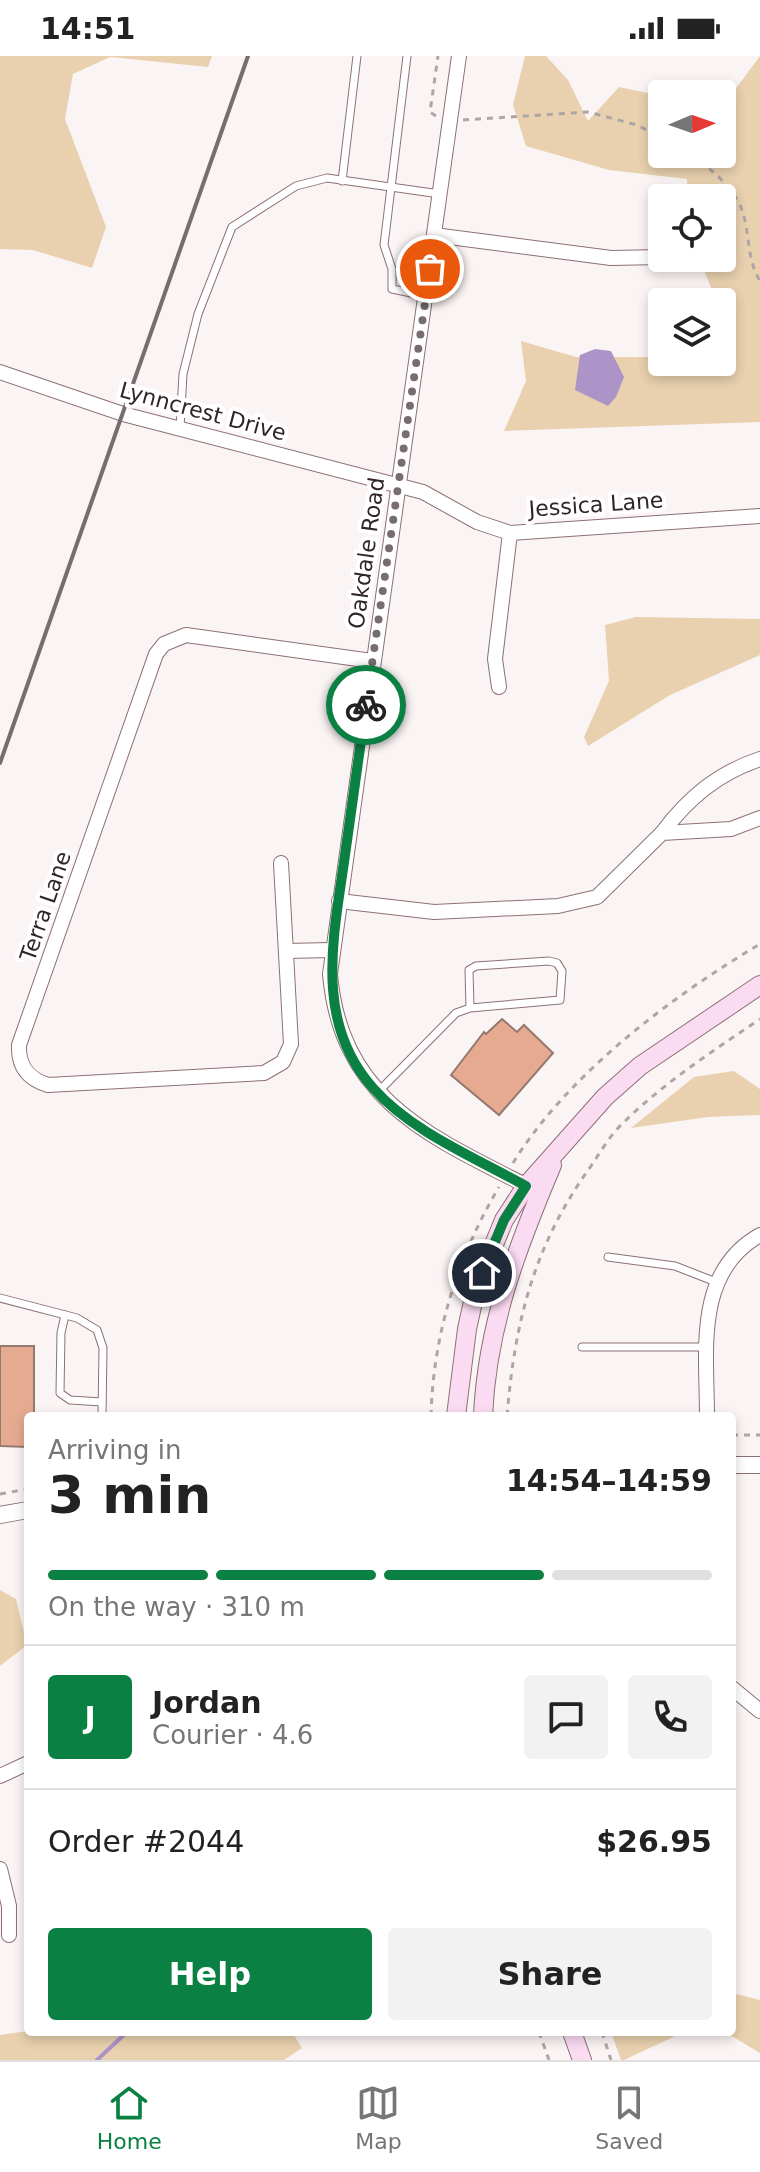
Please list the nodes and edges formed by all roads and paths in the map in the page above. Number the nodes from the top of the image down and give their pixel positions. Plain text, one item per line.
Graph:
1 (357, 56) edge
2 (407, 56) edge
3 (438, 56) edge
4 (459, 56) edge
5 (451, 118) junction
6 (648, 131) edge
7 (709, 168) edge
8 (342, 181) junction
9 (389, 188) junction
10 (440, 194) junction
11 (434, 235) junction
12 (648, 257) edge
13 (760, 281) edge
14 (426, 296) junction
15 (0, 372) edge
16 (180, 428) junction
17 (398, 485) junction
18 (760, 516) edge
19 (510, 533) junction
20 (372, 661) junction
21 (499, 687) dead end
22 (760, 759) edge
23 (760, 818) edge
24 (662, 833) junction
25 (281, 863) dead end
26 (339, 901) junction
27 (331, 950) junction
28 (286, 951) junction
29 (760, 985) edge
30 (470, 1008) junction
31 (760, 1019) edge
32 (377, 1092) junction
33 (533, 1189) junction
34 (760, 1235) edge
35 (608, 1257) dead end
36 (716, 1282) junction
37 (0, 1298) edge
38 (65, 1315) junction
39 (582, 1347) dead end
40 (707, 1347) junction
41 (102, 1402) junction
42 (102, 1412) edge
43 (456, 1412) edge
44 (483, 1412) edge
45 (507, 1412) edge
46 (707, 1412) edge
47 (736, 1435) edge
48 (760, 1435) edge
49 (736, 1465) edge
50 (760, 1465) edge
51 (24, 1490) edge
52 (0, 1494) edge
53 (24, 1511) edge
54 (0, 1515) edge
55 (736, 1691) edge
56 (760, 1711) edge
57 (24, 1765) edge
58 (0, 1776) edge
59 (0, 1869) edge
60 (9, 1935) dead end
61 (540, 2036) edge
62 (573, 2036) edge
63 (603, 2036) edge
64 (549, 2060) edge
65 (582, 2060) edge
66 (611, 2060) edge

1 - 8 lane
2 - 9 lane
3 - 5 path
4 - 5 street, Oakdale Road
5 - 6 path
5 - 10 street, Oakdale Road
7 - 13 path
8 - 9 lane
8 - 16 lane
9 - 10 lane
9 - 14 lane
10 - 11 street, Oakdale Road
11 - 12 street
11 - 14 street, Oakdale Road
14 - 17 street, Oakdale Road
15 - 16 street, Lynncrest Drive
16 - 17 street, Lynncrest Drive
17 - 19 street, Jessica Lane
17 - 20 street, Oakdale Road
18 - 19 street, Jessica Lane
19 - 21 street
20 - 26 street, Oakdale Road
20 - 28 street, Terra Lane
22 - 24 street
23 - 24 street
24 - 26 street
25 - 28 street, Terra Lane
26 - 27 street, Oakdale Road
27 - 28 street
27 - 32 street, Oakdale Road
29 - 33 main road
30 - 30 lane
30 - 32 lane
31 - 45 path
32 - 33 street, Oakdale Road
33 - 43 main road
33 - 44 main road
34 - 36 street
35 - 36 lane
36 - 40 street
37 - 38 lane
38 - 41 lane
38 - 41 lane
39 - 40 lane
40 - 46 street
41 - 42 lane
47 - 48 path
49 - 50 street
51 - 52 path
53 - 54 street
55 - 56 street
57 - 58 street
59 - 60 street
61 - 64 path
62 - 65 main road
63 - 66 path

